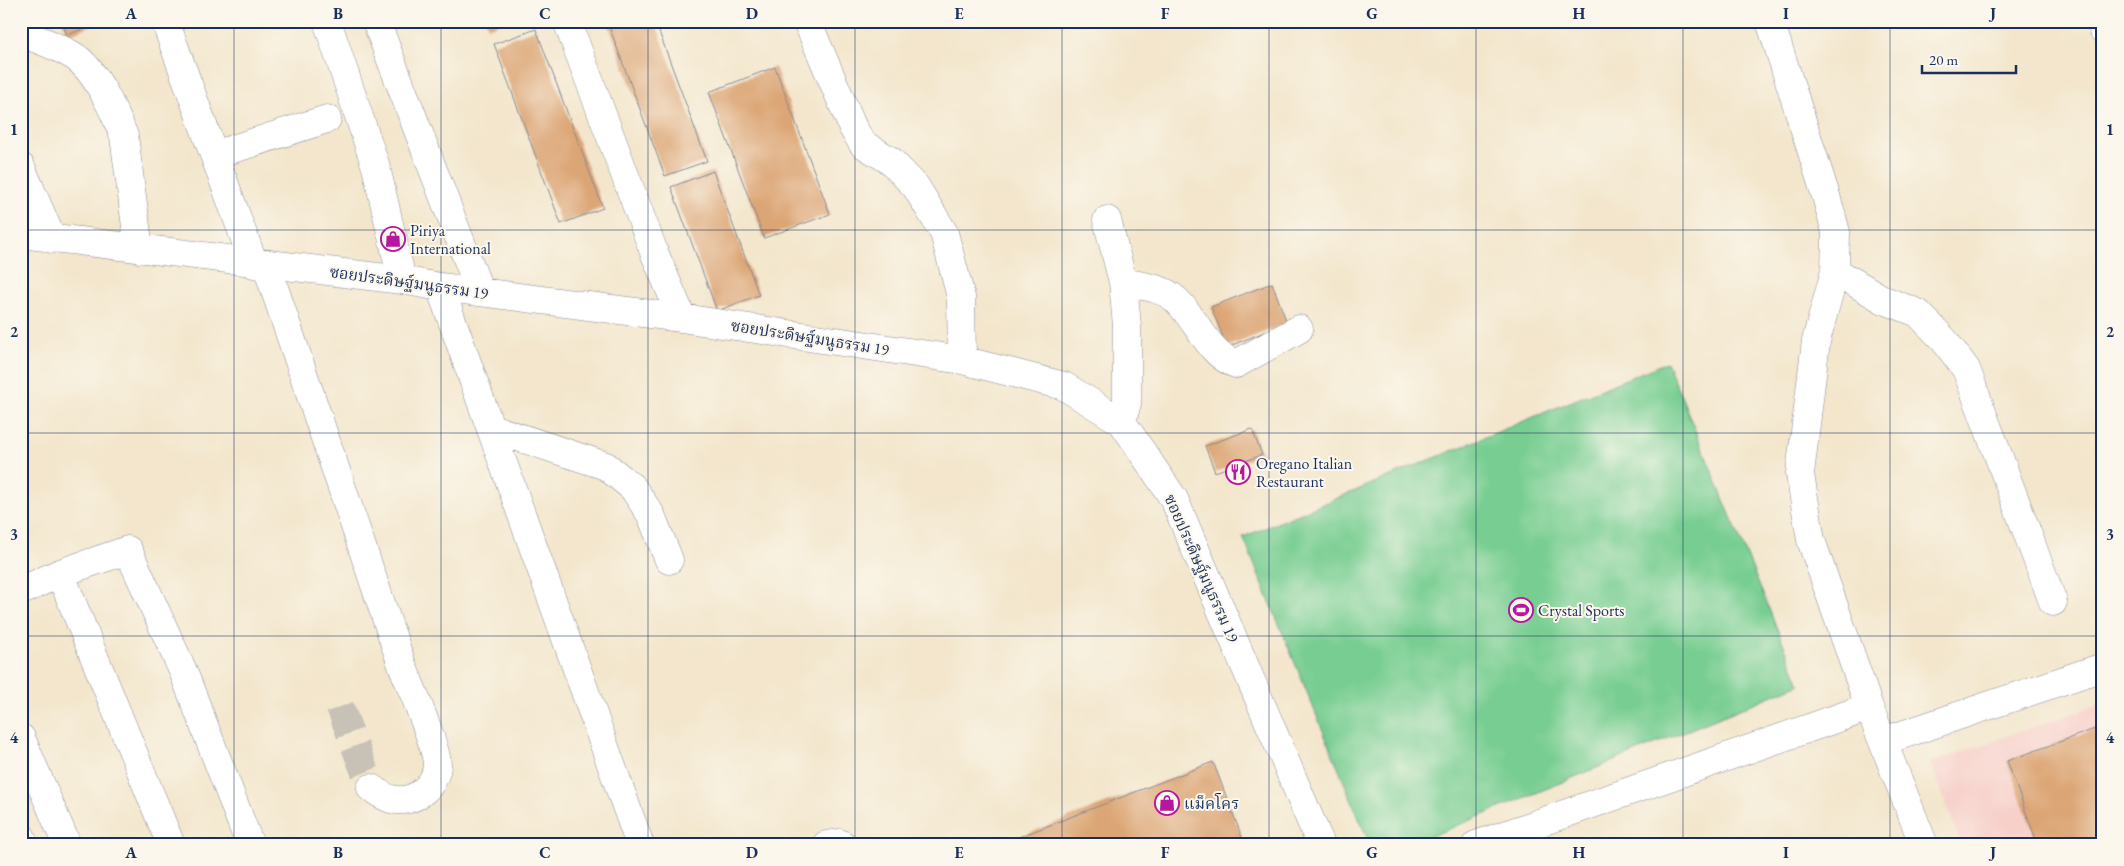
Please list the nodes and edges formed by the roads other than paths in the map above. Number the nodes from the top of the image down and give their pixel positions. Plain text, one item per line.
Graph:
1 (165, 21) edge
2 (327, 21) edge
3 (376, 21) edge
4 (567, 21) edge
5 (807, 21) edge
6 (1770, 21) edge
7 (2100, 21) edge
8 (2103, 29) edge
9 (21, 32) edge
10 (327, 119) dead end
11 (214, 155) junction
12 (21, 167) edge
13 (1107, 220) dead end
14 (21, 234) edge
15 (52, 238) junction
16 (139, 249) junction
17 (260, 264) junction
18 (1835, 271) junction
19 (402, 280) junction
20 (1124, 282) junction
21 (440, 287) junction
22 (480, 292) junction
23 (682, 318) junction
24 (1299, 329) dead end
25 (962, 360) junction
26 (1122, 422) junction
27 (491, 428) junction
28 (669, 560) dead end
29 (60, 573) junction
30 (21, 591) edge
31 (2053, 602) dead end
32 (2103, 668) edge
33 (1869, 707) junction
34 (21, 738) edge
35 (1884, 741) junction
36 (371, 788) tunnel mouth
37 (21, 836) edge
38 (24, 845) edge
39 (67, 845) edge
40 (171, 845) edge
41 (250, 845) edge
42 (640, 845) edge
43 (826, 845) edge
44 (843, 845) edge
45 (1321, 845) edge
46 (1476, 845) edge
47 (1924, 845) edge

1 - 11 street
2 - 19 street
3 - 22 street
4 - 23 street
5 - 25 street
6 - 18 street
7 - 8 street
9 - 16 street
10 - 11 street
11 - 17 street
12 - 15 street
13 - 20 street
14 - 15 street, ซอยประดิษฐ์มนูธรรม 19
15 - 16 street, ซอยประดิษฐ์มนูธรรม 19
16 - 17 street, ซอยประดิษฐ์มนูธรรม 19
17 - 19 street, ซอยประดิษฐ์มนูธรรม 19
17 - 36 street
18 - 31 street
18 - 33 street
19 - 21 street, ซอยประดิษฐ์มนูธรรม 19
20 - 24 street
20 - 26 street
21 - 22 street, ซอยประดิษฐ์มนูธรรม 19
21 - 27 street
22 - 23 street, ซอยประดิษฐ์มนูธรรม 19
23 - 25 street, ซอยประดิษฐ์มนูธรรม 19
25 - 26 street, ซอยประดิษฐ์มนูธรรม 19
26 - 45 street, ซอยประดิษฐ์มนูธรรม 19
27 - 28 street
27 - 42 street
29 - 30 street
29 - 40 street
29 - 41 street
32 - 35 street
33 - 35 street
33 - 46 street
34 - 39 street
35 - 47 street
37 - 38 street
43 - 44 street

